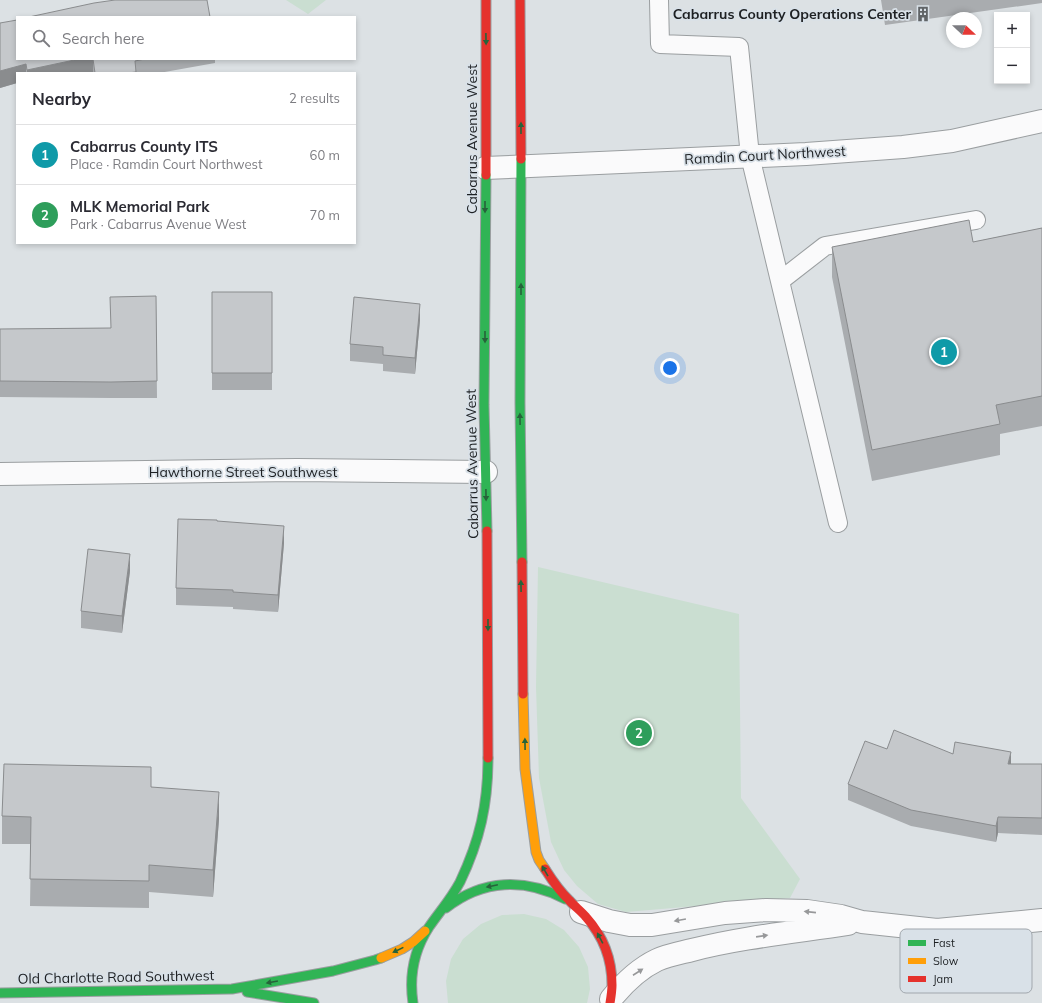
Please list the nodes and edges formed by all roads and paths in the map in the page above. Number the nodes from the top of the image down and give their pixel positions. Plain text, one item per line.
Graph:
1 (486, 0) edge
2 (520, 0) edge
3 (659, 0) edge
4 (1042, 122) edge
5 (750, 156) junction
6 (522, 167) junction
7 (486, 168) junction
8 (976, 220) dead end
9 (780, 281) junction
10 (486, 472) junction
11 (0, 474) edge
12 (838, 523) dead end
13 (575, 907) junction
14 (438, 916) junction
15 (1042, 920) edge
16 (862, 922) junction
17 (429, 928) junction
18 (928, 929) edge
19 (948, 929) edge
20 (232, 989) junction
21 (0, 993) edge
22 (610, 1001) edge
23 (314, 1003) edge
24 (413, 1003) edge

1 -> 7 main road, Cabarrus Avenue West
6 -> 2 main road, Cabarrus Avenue West
3 - 5 lane
4 - 5 street, Ramdin Court Northwest
5 - 6 street, Ramdin Court Northwest
5 - 9 lane
6 - 7 street, Ramdin Court Northwest
13 -> 6 main road, Cabarrus Avenue West
7 -> 10 main road, Cabarrus Avenue West
8 - 9 lane
9 - 12 lane
10 - 11 street, Hawthorne Street Southwest
10 -> 14 main road, Cabarrus Avenue West
13 -> 14 main road, Cabarrus Avenue West
16 -> 13 street
22 -> 13 main road, Cabarrus Avenue West
14 - 17 main road, Cabarrus Avenue West
15 - 19 street
16 - 18 street
22 -> 16 street
17 -> 20 main road, Old Charlotte Road Southwest
17 - 24 main road, Cabarrus Avenue West
20 - 21 main road, Old Charlotte Road Southwest
20 - 23 main road, Old Charlotte Road Southwest

